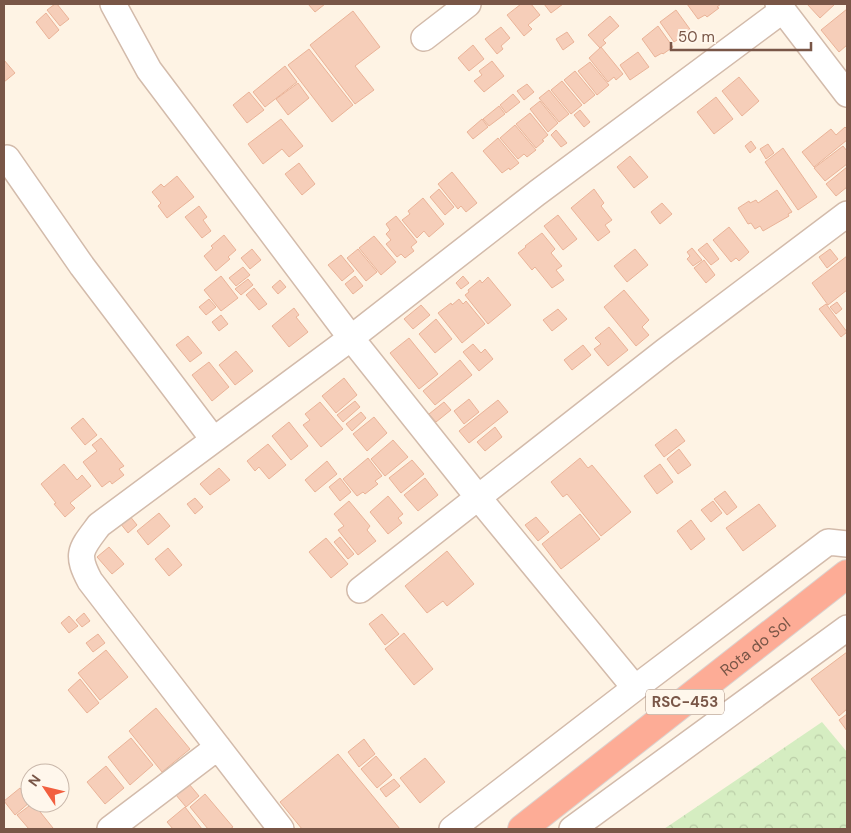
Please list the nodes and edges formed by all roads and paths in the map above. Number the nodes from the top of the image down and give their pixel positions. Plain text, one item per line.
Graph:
1 (113, 4) edge
2 (468, 4) edge
3 (780, 7) edge
4 (424, 38) dead end
5 (847, 94) edge
6 (7, 158) dead end
7 (847, 214) edge
8 (351, 338) junction
9 (213, 439) junction
10 (477, 496) junction
11 (841, 537) edge
12 (847, 574) edge
13 (360, 590) dead end
14 (847, 628) edge
15 (635, 688) junction
16 (218, 747) junction
17 (110, 829) edge
18 (280, 829) edge
19 (452, 829) edge
20 (522, 829) edge
21 (572, 829) edge

1 - 8 street
2 - 4 street
3 - 5 street
3 - 8 street
6 - 9 street
7 - 10 street
8 - 9 street
8 - 10 street
9 - 16 street
10 - 13 street
10 - 15 street
11 - 15 street
12 - 20 highway, Rota do Sol / RSC-453
14 - 21 street
15 - 19 street
16 - 17 street
16 - 18 street

